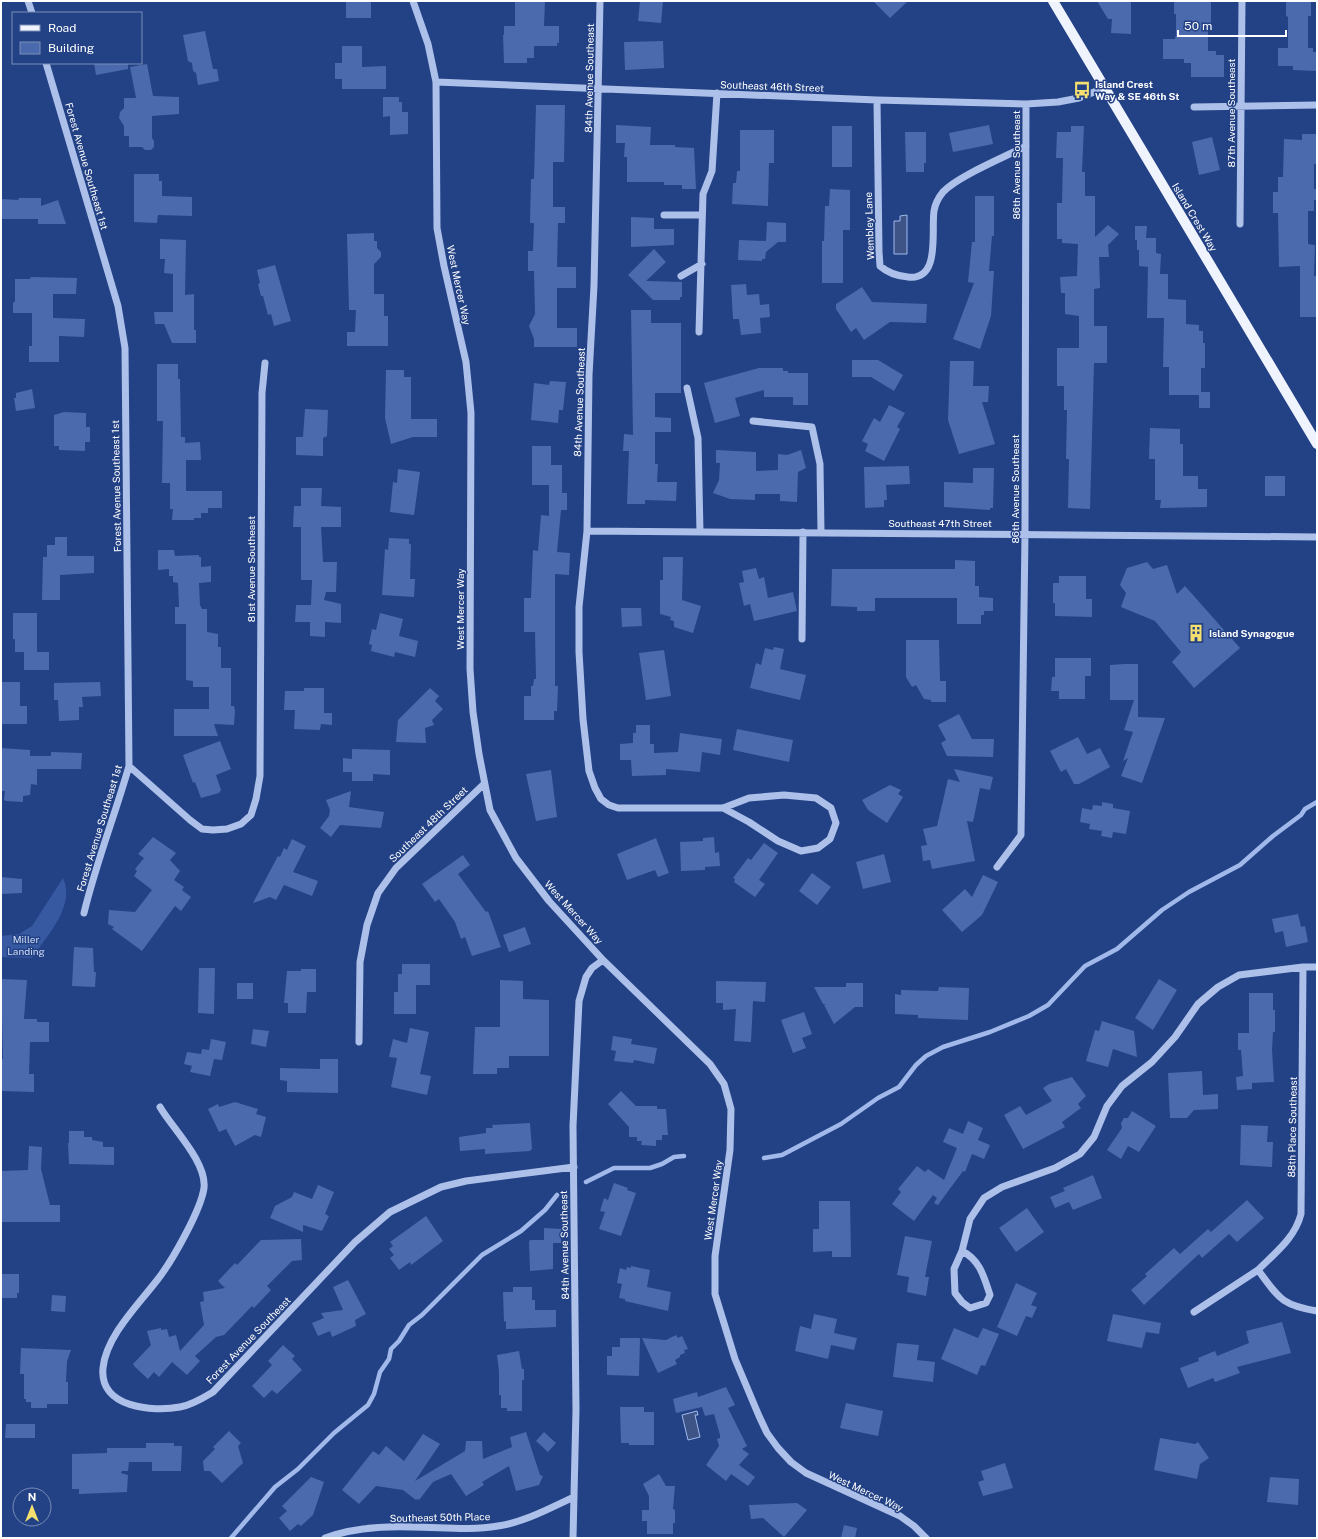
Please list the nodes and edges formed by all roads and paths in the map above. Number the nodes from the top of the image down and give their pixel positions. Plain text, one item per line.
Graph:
1 (28, 1) edge
2 (413, 1) edge
3 (600, 1) edge
4 (1053, 1) edge
5 (1242, 1) edge
6 (32, 12) edge
7 (46, 64) edge
8 (436, 82) junction
9 (598, 88) junction
10 (1104, 88) junction
11 (717, 93) junction
12 (877, 100) junction
13 (1026, 104) junction
14 (1317, 105) edge
15 (1241, 106) junction
16 (1194, 107) dead end
17 (1026, 146) junction
18 (664, 215) dead end
19 (702, 215) junction
20 (1240, 224) dead end
21 (702, 264) junction
22 (681, 276) dead end
23 (699, 332) dead end
24 (265, 362) dead end
25 (687, 388) dead end
26 (753, 421) dead end
27 (1317, 444) edge
28 (587, 531) junction
29 (700, 532) junction
30 (803, 532) junction
31 (821, 532) junction
32 (1025, 534) junction
33 (1317, 537) edge
34 (802, 639) dead end
35 (129, 766) junction
36 (484, 784) junction
37 (722, 808) junction
38 (997, 867) dead end
39 (84, 913) dead end
40 (603, 960) junction
41 (1303, 967) junction
42 (1317, 967) edge
43 (359, 1042) dead end
44 (160, 1107) dead end
45 (574, 1167) junction
46 (962, 1251) junction
47 (1258, 1270) junction
48 (1317, 1311) edge
49 (1194, 1312) dead end
50 (574, 1497) junction
51 (325, 1538) edge
52 (573, 1538) edge
53 (926, 1538) edge

1 - 6 street
2 - 8 street, West Mercer Way
3 - 9 street, 84th Avenue Southeast
4 - 10 main road, Island Crest Way
5 - 15 street, 87th Avenue Southeast
7 - 35 street, Forest Avenue Southeast 1st
8 - 9 street, Southeast 46th Street
8 - 36 street, West Mercer Way
9 - 11 street, Southeast 46th Street
9 - 28 street, 84th Avenue Southeast
10 - 13 street, Southeast 46th Street
10 - 27 main road, Island Crest Way
11 - 12 street, Southeast 46th Street
11 - 19 street
12 - 13 street, Southeast 46th Street
12 - 17 street, Wembley Lane
13 - 17 street, 86th Avenue Southeast
14 - 15 street
15 - 16 street
15 - 20 street, 87th Avenue Southeast
17 - 32 street, 86th Avenue Southeast
18 - 19 street
19 - 21 street
21 - 22 street
21 - 23 street
24 - 35 street, 81st Avenue Southeast
25 - 29 street
26 - 31 street
28 - 29 street, Southeast 47th Street
28 - 37 street, 84th Avenue Southeast
29 - 30 street, Southeast 47th Street
30 - 31 street, Southeast 47th Street
30 - 34 street
31 - 32 street, Southeast 47th Street
32 - 33 street, Southeast 47th Street
32 - 38 street, 86th Avenue Southeast
35 - 39 street, Forest Avenue Southeast 1st
36 - 40 street, West Mercer Way
36 - 43 street, Southeast 48th Street
37 - 37 street
40 - 45 street, 84th Avenue Southeast
40 - 53 street, West Mercer Way
41 - 42 street
41 - 46 street
41 - 47 street, 88th Place Southeast
44 - 45 street, Forest Avenue Southeast
45 - 50 street, 84th Avenue Southeast
46 - 46 street
47 - 48 street
47 - 49 street, 88th Place Southeast
50 - 51 street, Southeast 50th Place
50 - 52 street, 84th Avenue Southeast

